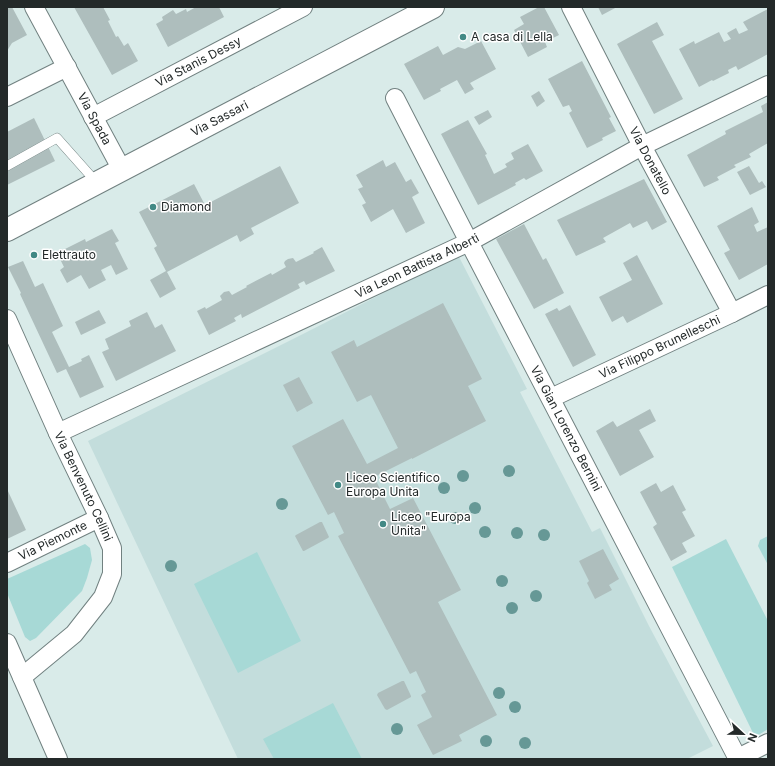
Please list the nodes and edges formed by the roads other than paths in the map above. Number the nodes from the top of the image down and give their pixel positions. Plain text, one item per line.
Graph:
1 (34, 7) edge
2 (303, 7) edge
3 (432, 7) edge
4 (571, 7) edge
5 (67, 67) junction
6 (768, 85) edge
7 (7, 97) edge
8 (395, 98) dead end
9 (93, 117) junction
10 (642, 146) junction
11 (7, 166) edge
12 (122, 170) junction
13 (97, 183) junction
14 (7, 230) edge
15 (469, 242) junction
16 (768, 295) edge
17 (732, 313) junction
18 (7, 319) edge
19 (551, 398) junction
20 (58, 433) junction
21 (99, 518) junction
22 (7, 563) edge
23 (7, 643) edge
24 (22, 677) junction
25 (768, 743) edge
26 (58, 759) edge
27 (737, 759) edge

1 - 5 street, Via Spada
2 - 9 street, Via Stanis Dessy
3 - 12 street, Via Sassari
4 - 10 street, Via Donatello
5 - 7 street
5 - 9 street, Via Spada
6 - 10 street, Via Leon Battista Alberti
8 - 15 street, Via Gian Lorenzo Bernini
9 - 12 street, Via Spada
10 - 15 street, Via Leon Battista Alberti
10 - 17 street, Via Donatello
11 - 13 lane
12 - 13 street, Via Sassari
13 - 14 street, Via Sassari
15 - 19 street, Via Gian Lorenzo Bernini
15 - 20 street, Via Leon Battista Alberti
16 - 17 street, Via Filippo Brunelleschi
17 - 19 street, Via Filippo Brunelleschi
18 - 20 street, Via Benvenuto Cellini
19 - 27 street, Via Gian Lorenzo Bernini
20 - 21 street, Via Benvenuto Cellini
21 - 22 street, Via Piemonte
21 - 24 street, Via Benvenuto Cellini
23 - 24 street
24 - 26 street
25 - 27 street

